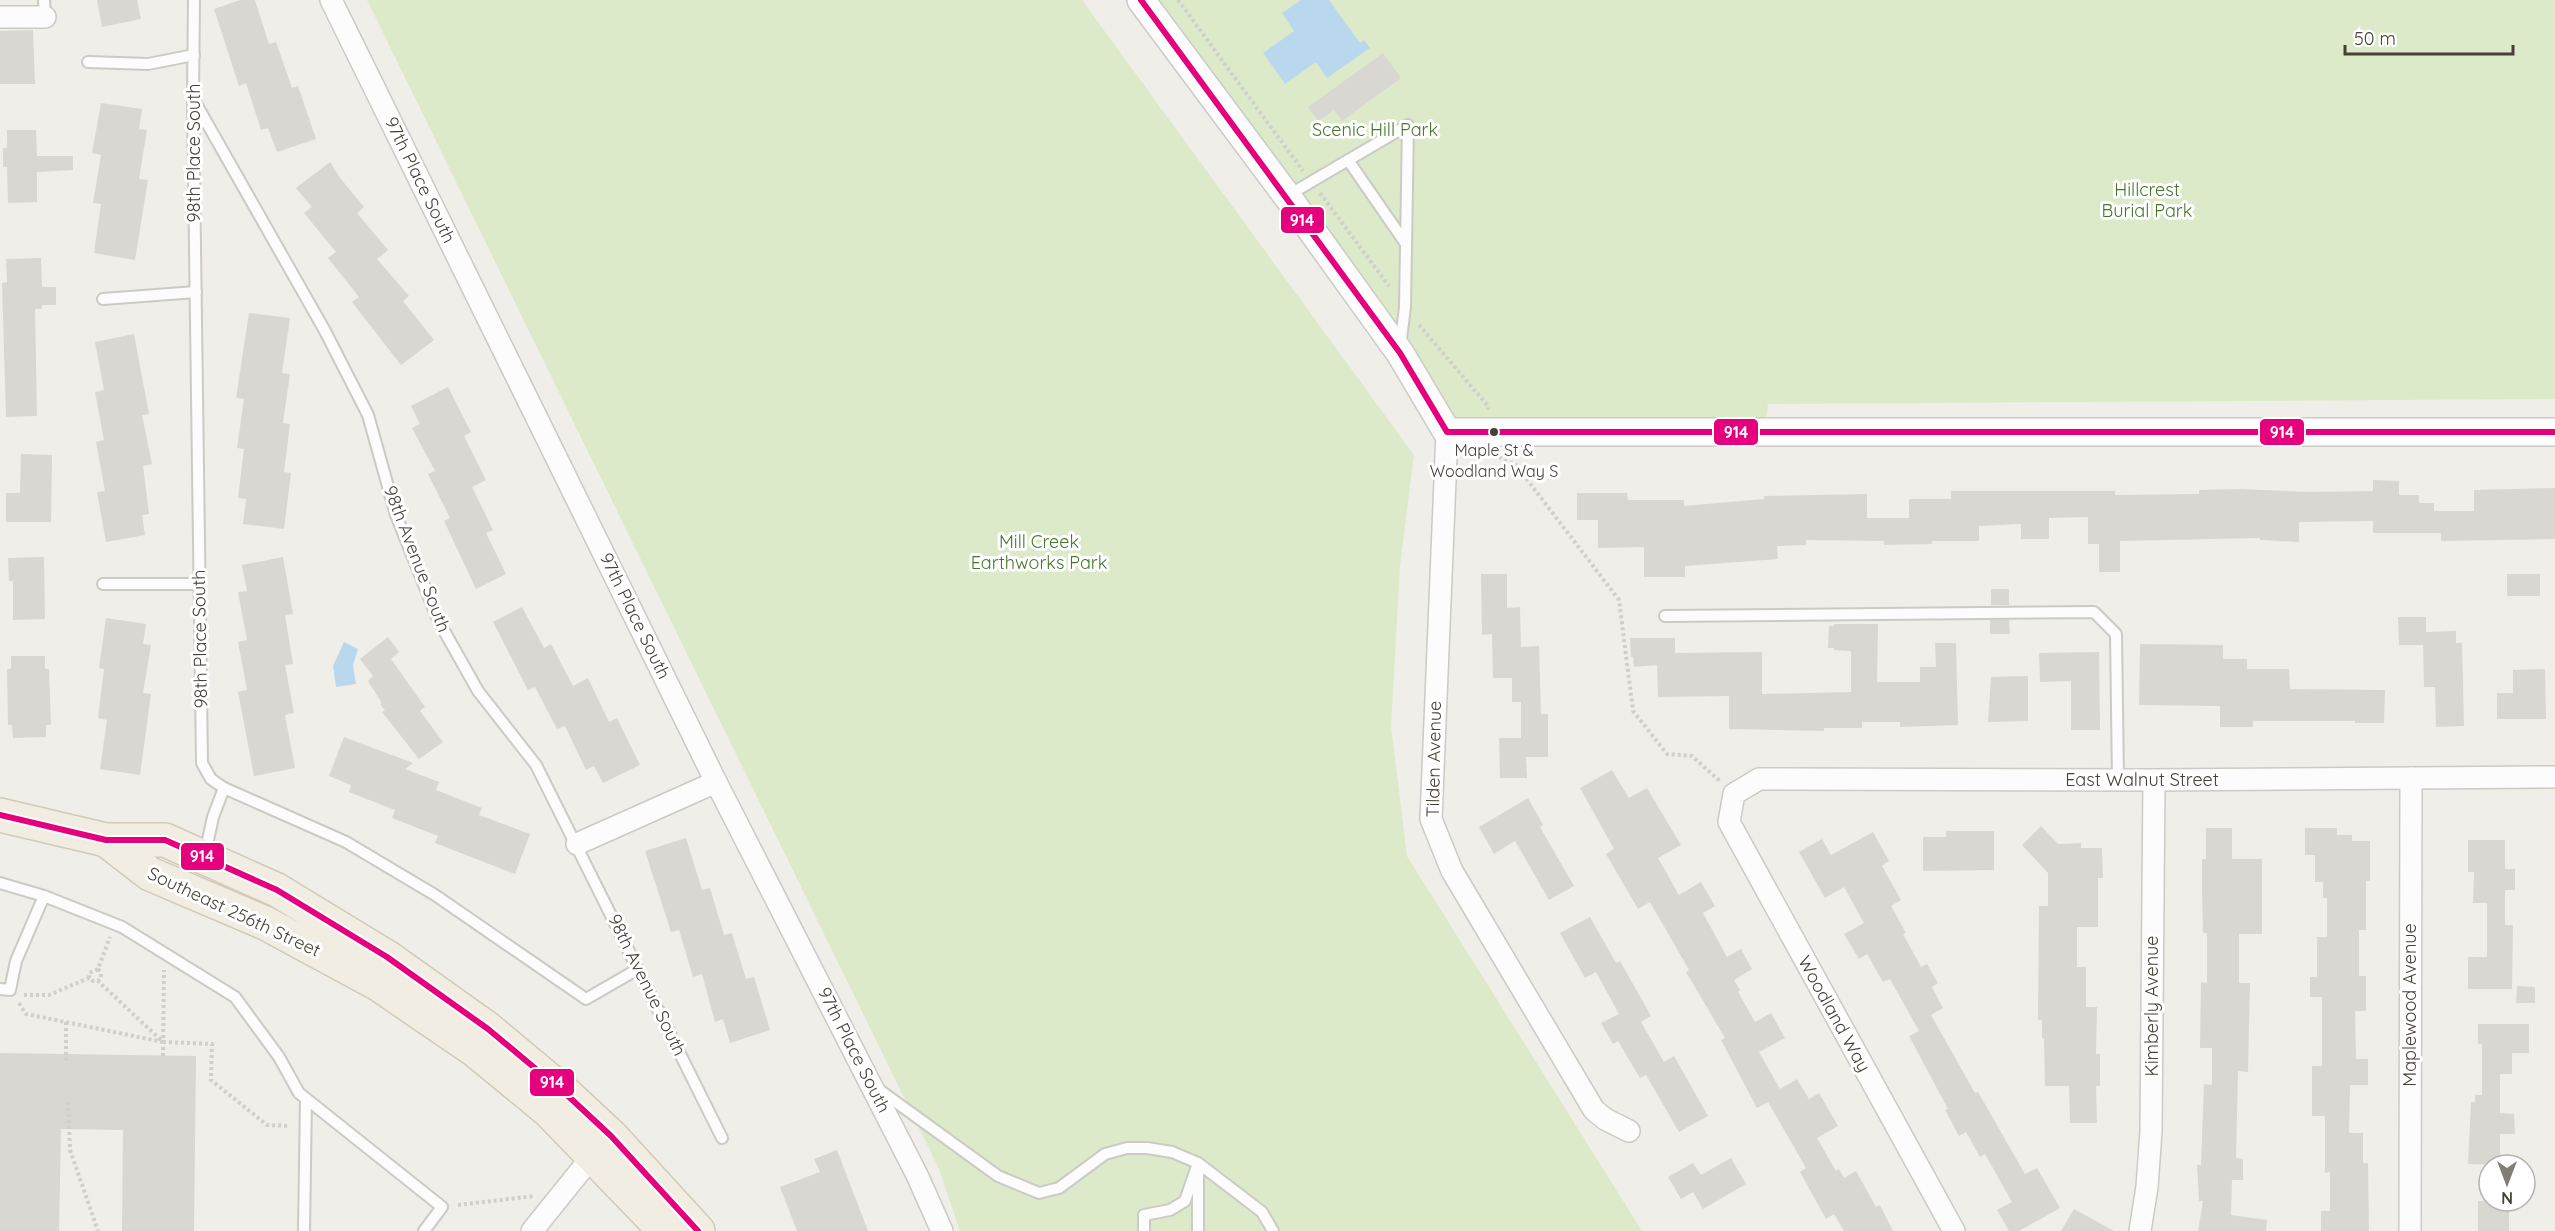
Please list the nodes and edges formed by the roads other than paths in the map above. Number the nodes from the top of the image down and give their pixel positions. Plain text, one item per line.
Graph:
1 (194, 0) edge
2 (331, 0) edge
3 (1141, 0) edge
4 (44, 8) edge
5 (0, 17) edge
6 (194, 55) junction
7 (88, 62) dead end
8 (193, 100) junction
9 (1348, 160) junction
10 (1287, 196) junction
11 (1406, 244) junction
12 (196, 292) junction
13 (103, 299) dead end
14 (1400, 353) junction
15 (1447, 432) junction
16 (2555, 432) edge
17 (103, 584) dead end
18 (199, 584) junction
19 (1665, 616) dead end
20 (2555, 777) edge
21 (2411, 778) junction
22 (2118, 780) junction
23 (2154, 780) junction
24 (717, 782) junction
25 (224, 788) junction
26 (1734, 794) joint
27 (0, 815) edge
28 (106, 840) junction
29 (578, 844) junction
30 (204, 858) junction
31 (0, 883) edge
32 (44, 896) junction
33 (638, 969) junction
34 (5, 989) edge
35 (873, 1085) junction
36 (306, 1099) junction
37 (1629, 1131) dead end
38 (722, 1138) dead end
39 (602, 1145) junction
40 (1198, 1163) junction
41 (304, 1231) edge
42 (424, 1231) edge
43 (532, 1231) edge
44 (665, 1231) edge
45 (698, 1231) edge
46 (942, 1231) edge
47 (1144, 1231) edge
48 (1198, 1231) edge
49 (1273, 1231) edge
50 (1953, 1231) edge
51 (2140, 1231) edge
52 (2410, 1231) edge

1 - 6 lane, 98th Place South
2 - 24 street, 97th Place South
3 - 10 street
4 - 5 street
6 - 7 lane
6 - 8 lane, 98th Place South
8 - 12 lane, 98th Place South
8 - 29 lane, 98th Avenue South
9 - 10 lane
9 - 11 lane
9 - 11 lane
10 - 14 street
11 - 14 lane
12 - 13 lane
12 - 18 lane, 98th Place South
14 - 15 street
15 - 16 street
15 - 37 street, Tilden Avenue
17 - 18 lane
18 - 25 lane, 98th Place South
19 - 22 lane
20 - 21 street, East Walnut Street
21 - 23 street, East Walnut Street
21 - 52 street, Maplewood Avenue
22 - 23 street, East Walnut Street
22 - 26 street, East Walnut Street
23 - 51 street, Kimberly Avenue
24 - 29 street
24 - 35 street, 97th Place South
25 - 30 lane
25 - 33 lane, 98th Place South
26 - 50 street, Woodland Way
27 - 28 main road, Southeast 256th Street
28 - 30 main road, Southeast 256th Street
28 - 39 main road, Southeast 256th Street
29 - 33 lane, 98th Avenue South
30 - 39 main road, Southeast 256th Street
31 - 32 lane
32 - 34 lane
32 - 36 lane
33 - 38 lane, 98th Avenue South
35 - 40 lane
35 - 46 street, 97th Place South
36 - 41 lane
36 - 42 lane
39 - 43 street
39 - 44 main road
39 - 45 main road
40 - 47 lane
40 - 48 lane
40 - 49 lane

